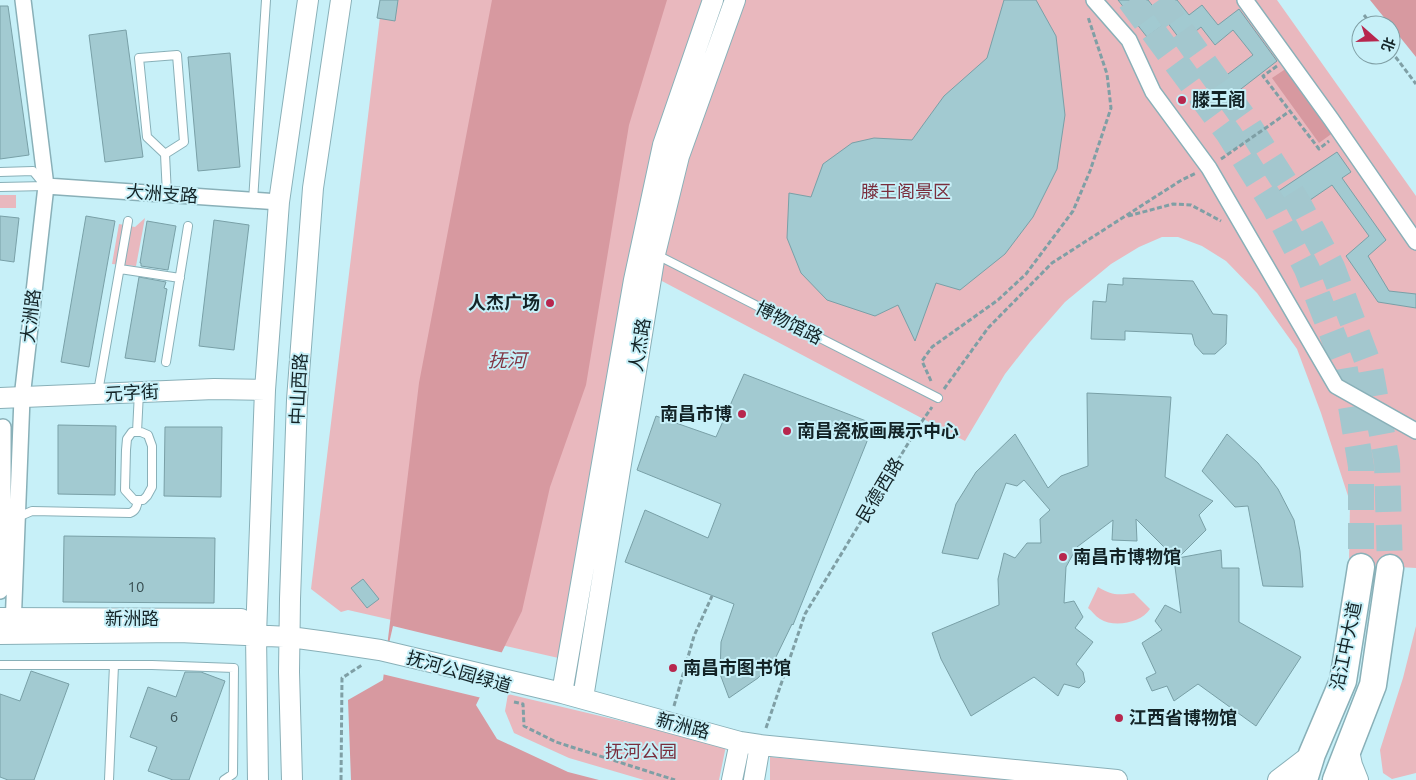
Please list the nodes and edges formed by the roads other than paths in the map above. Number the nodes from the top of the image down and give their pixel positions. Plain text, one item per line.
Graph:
1 (23, 0) edge
2 (266, 0) edge
3 (308, 0) edge
4 (341, 0) edge
5 (713, 0) edge
6 (735, 0) edge
7 (1094, 0) edge
8 (1245, 0) edge
9 (165, 154) junction
10 (0, 172) edge
11 (46, 186) junction
12 (0, 188) edge
13 (167, 195) junction
14 (253, 201) junction
15 (279, 202) junction
16 (128, 221) dead end
17 (188, 226) dead end
18 (1416, 242) edge
19 (648, 251) junction
20 (120, 269) junction
21 (180, 278) junction
22 (166, 362) dead end
23 (265, 390) junction
24 (139, 392) junction
25 (98, 394) junction
26 (0, 398) edge
27 (22, 398) junction
28 (938, 398) road end
29 (1416, 418) edge
30 (1395, 420) junction
31 (3, 427) dead end
32 (1416, 431) edge
33 (137, 432) junction
34 (138, 500) junction
35 (17, 518) junction
36 (1361, 567) tunnel mouth
37 (1390, 568) tunnel mouth
38 (0, 591) edge
39 (6, 626) edge
40 (256, 635) junction
41 (290, 637) junction
42 (0, 665) edge
43 (114, 665) junction
44 (562, 693) junction
45 (583, 698) junction
46 (740, 742) junction
47 (760, 745) junction
48 (1348, 747) junction
49 (1312, 754) junction
50 (109, 780) edge
51 (224, 780) edge
52 (258, 780) edge
53 (292, 780) edge
54 (732, 780) edge
55 (754, 780) edge
56 (1117, 780) edge
57 (1278, 780) edge
58 (1304, 780) edge
59 (1336, 780) edge
60 (1358, 780) edge

1 - 11 street, 大洲路
2 - 14 lane
3 - 15 main road, 中山西路
4 - 41 main road, 中山西路
5 - 19 main road, 人杰路
6 - 19 main road, 人杰路
7 - 30 street
8 - 18 street
9 - 9 lane
9 - 13 lane
10 - 11 lane
11 - 12 lane
11 - 13 street, 大洲支路
11 - 27 street, 大洲路
13 - 14 street, 大洲支路
14 - 15 street, 大洲支路
15 - 23 main road, 中山西路
16 - 20 lane
17 - 21 lane
19 - 28 lane, 博物馆路
19 - 44 main road, 人杰路
19 - 45 main road, 人杰路
20 - 21 lane
20 - 25 lane
21 - 22 lane
23 - 24 main road, 元字街
23 - 40 main road, 中山西路
24 - 25 main road, 元字街
24 - 33 lane
25 - 27 main road, 元字街
26 - 27 main road, 元字街
27 - 35 street, 大洲路
29 - 30 street
30 - 32 street
31 - 38 street
33 - 34 lane
33 - 34 lane
34 - 35 lane
35 - 39 street, 大洲路
36 - 49 highway, 沿江中大道
37 - 48 highway, 沿江中大道
39 - 40 main road, 新洲路
40 - 41 main road, 新洲路
40 - 52 main road, 中山西路
41 - 44 main road, 新洲路
41 - 53 main road, 中山西路
42 - 43 lane
43 - 50 lane
43 - 51 lane
44 - 45 main road, 新洲路
45 - 46 main road, 新洲路
46 - 47 main road, 新洲路
46 - 54 main road
47 - 55 main road
47 - 56 main road, 新洲路
48 - 59 highway, 沿江中大道
48 - 60 main road
49 - 57 main road
49 - 58 highway, 沿江中大道

